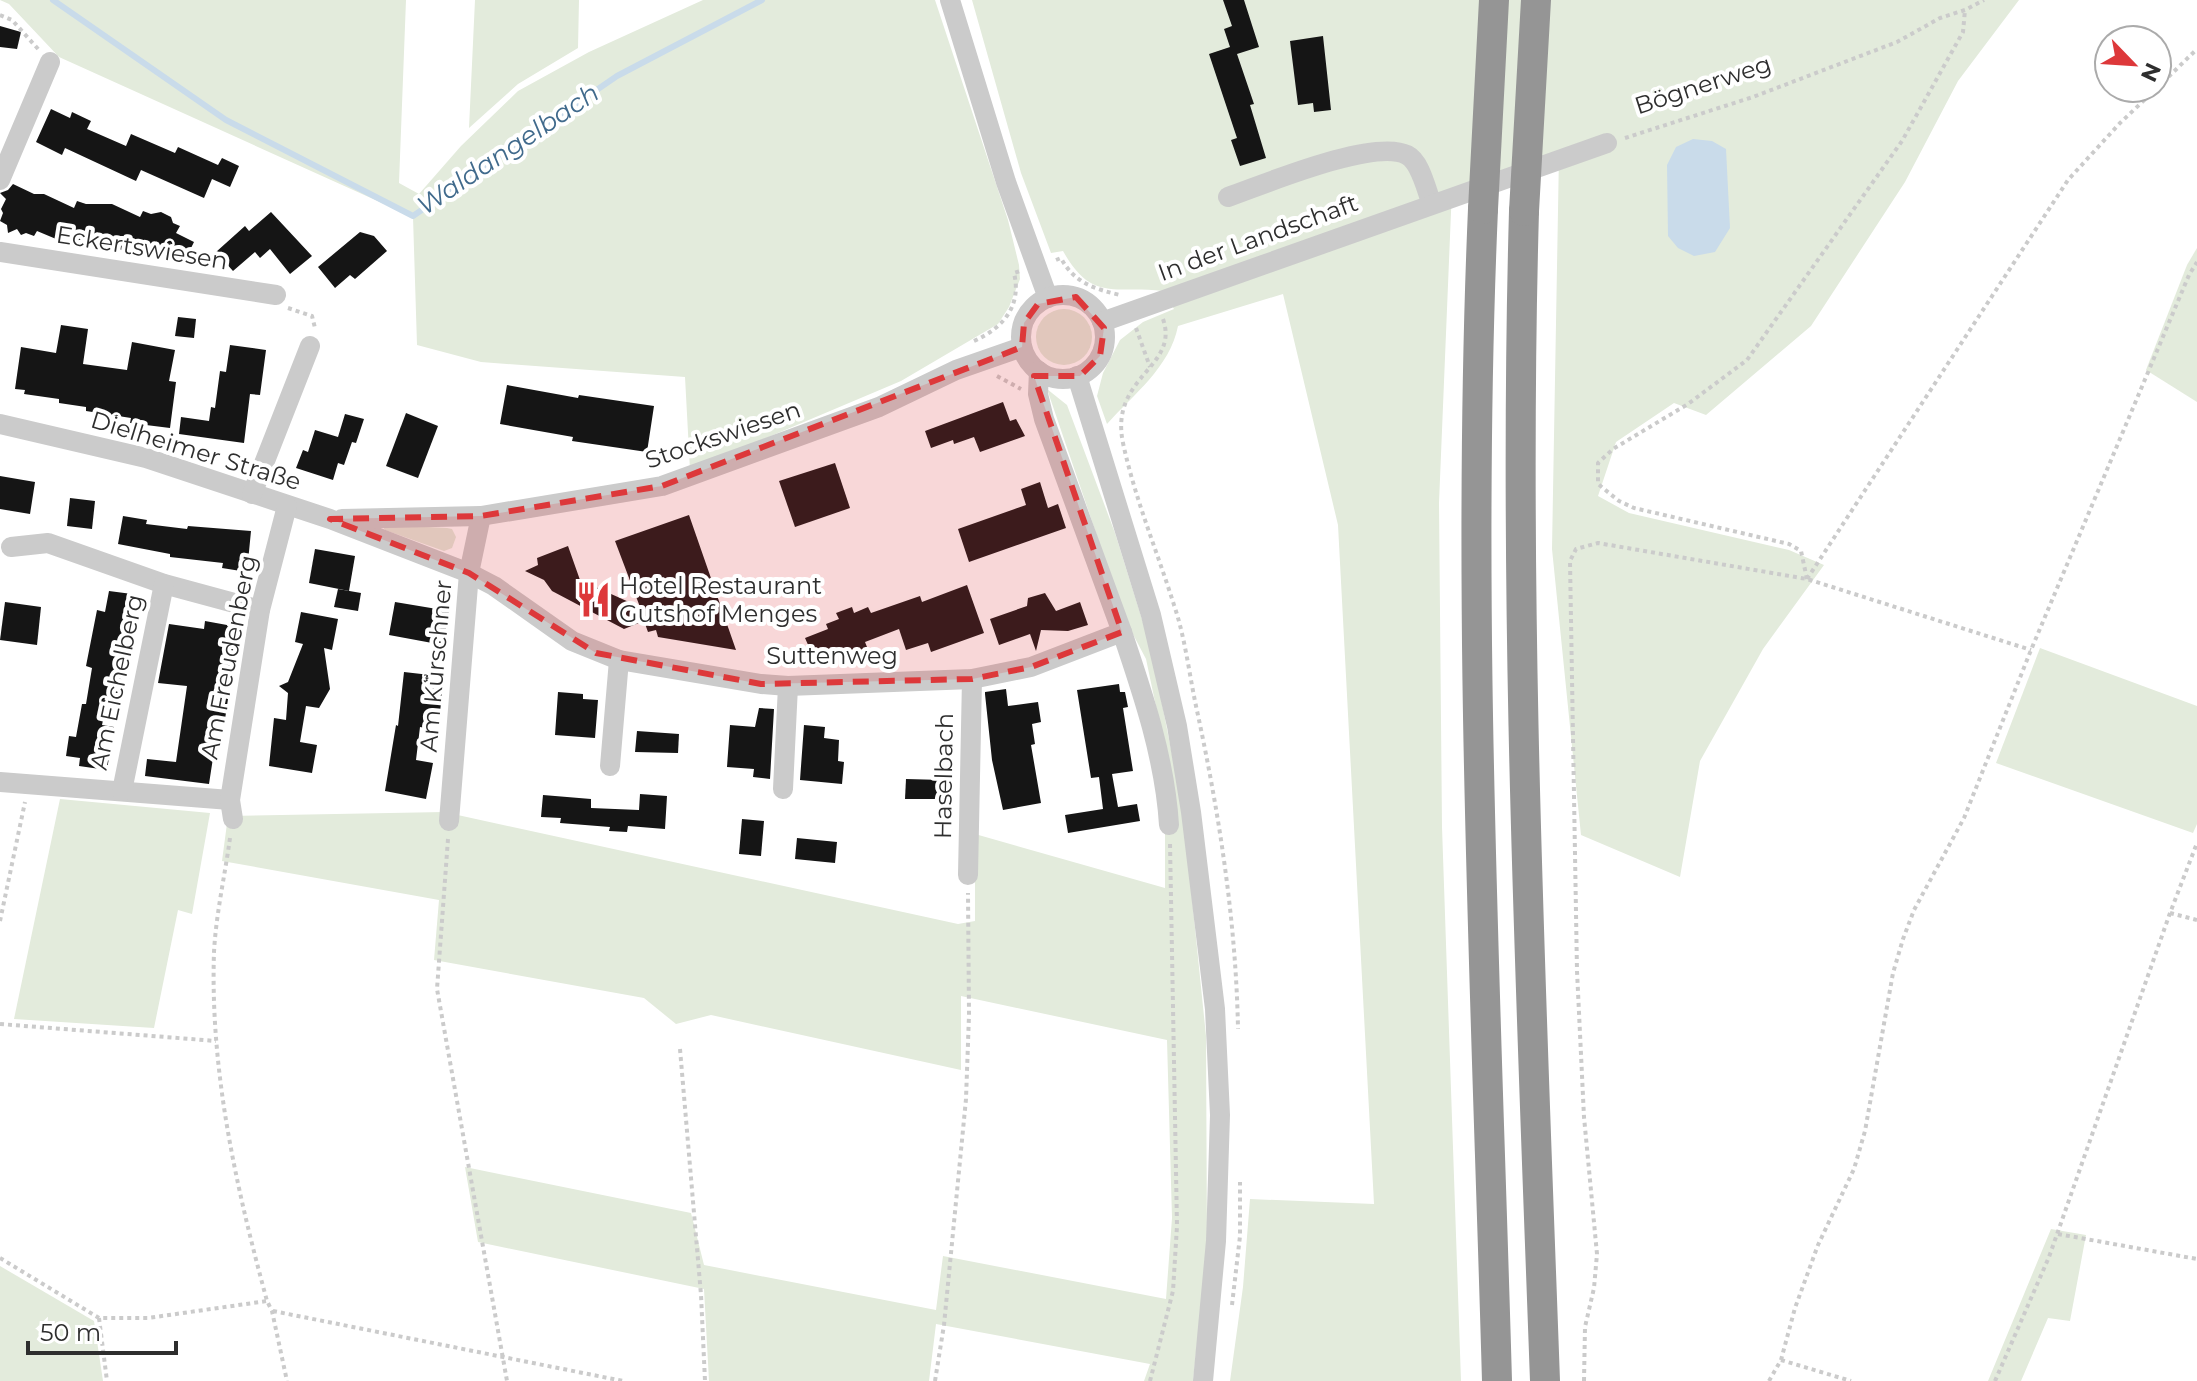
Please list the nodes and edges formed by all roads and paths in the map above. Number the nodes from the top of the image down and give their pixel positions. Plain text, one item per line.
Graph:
1 (950, 0) edge
2 (1494, 0) edge
3 (1536, 0) edge
4 (1984, 0) edge
5 (1965, 10) junction
6 (0, 15) edge
7 (2197, 49) edge
8 (50, 62) joint
9 (2173, 72) edge
10 (2140, 104) edge
11 (1607, 143) joint
12 (0, 180) edge
13 (1228, 197) dead end
14 (1432, 204) junction
15 (0, 252) edge
16 (2197, 262) edge
17 (1037, 265) junction
18 (276, 295) joint
19 (1048, 298) junction
20 (1157, 302) junction
21 (1129, 311) junction
22 (1102, 322) junction
23 (974, 341) dead end
24 (310, 346) joint
25 (1022, 347) junction
26 (1039, 371) junction
27 (1077, 376) junction
28 (0, 424) edge
29 (252, 494) junction
30 (287, 506) junction
31 (481, 516) junction
32 (330, 519) junction
33 (11, 547) dead end
34 (469, 573) junction
35 (1807, 579) junction
36 (164, 584) junction
37 (260, 610) junction
38 (1122, 632) junction
39 (2031, 650) junction
40 (619, 660) junction
41 (972, 679) junction
42 (788, 686) junction
43 (610, 766) dead end
44 (0, 782) edge
45 (28, 784) junction
46 (783, 789) dead end
47 (122, 791) junction
48 (231, 810) junction
49 (449, 821) joint
50 (1169, 825) joint
51 (2197, 843) edge
52 (968, 875) joint
53 (2170, 913) junction
54 (2197, 920) edge
55 (0, 921) edge
56 (0, 1024) edge
57 (216, 1041) junction
58 (680, 1049) dead end
59 (2057, 1233) junction
60 (0, 1258) edge
61 (2197, 1259) edge
62 (267, 1301) junction
63 (272, 1311) junction
64 (99, 1318) junction
65 (504, 1357) junction
66 (1781, 1360) junction
67 (107, 1381) edge
68 (287, 1381) edge
69 (507, 1381) edge
70 (623, 1381) edge
71 (705, 1381) edge
72 (935, 1381) edge
73 (1150, 1381) edge
74 (1203, 1381) edge
75 (1497, 1381) edge
76 (1545, 1381) edge
77 (1584, 1381) edge
78 (1769, 1381) edge
79 (1851, 1381) edge
80 (1995, 1381) edge

1 - 17 street
2 - 75 highway, bridge
3 - 76 highway, bridge
4 - 5 path, Bögnerweg
5 - 11 path, Bögnerweg
5 - 35 path
6 - 8 path
7 - 9 path
8 - 12 street
10 - 35 path
11 - 14 street
13 - 14 street
14 - 20 street, In der Landschaft
15 - 18 street, Eckertswiesen
16 - 39 path
17 - 19 street
17 - 21 path
17 - 23 path
18 - 24 path
19 - 22 street
19 - 25 street
20 - 21 street, In der Landschaft
20 - 21 path
21 - 22 street, In der Landschaft
22 - 27 street
24 - 29 street
25 - 26 street
25 - 31 street, Stockswiesen
26 - 27 street
26 - 38 street
27 - 74 street
28 - 29 street, Dielheimer Straße
29 - 30 street, Dielheimer Straße
30 - 32 street, Dielheimer Straße
30 - 37 street, Am Freudenberg
31 - 32 street, Stockswiesen
31 - 34 street, Am Kürschner
32 - 34 street, Suttenweg
33 - 36 street
34 - 40 street, Suttenweg
34 - 49 street, Am Kürschner
35 - 39 path
35 - 77 path
36 - 37 street
36 - 47 street, Am Eichelberg
37 - 48 street, Am Freudenberg
38 - 41 street, Suttenweg
38 - 50 street
39 - 66 path
40 - 42 street, Suttenweg
40 - 43 street
41 - 42 street, Suttenweg
41 - 52 street, Haselbach
42 - 46 street
44 - 45 street
45 - 47 street
45 - 55 path
47 - 48 street
48 - 57 path
49 - 65 path
50 - 73 path
51 - 53 path
52 - 72 path
53 - 54 path
53 - 59 path
56 - 57 path
57 - 62 path
58 - 71 path
59 - 61 path
59 - 80 path
60 - 64 path
62 - 63 path
62 - 64 path
63 - 65 path
63 - 68 path
64 - 67 path
65 - 69 path
65 - 70 path
66 - 78 path
66 - 79 path

